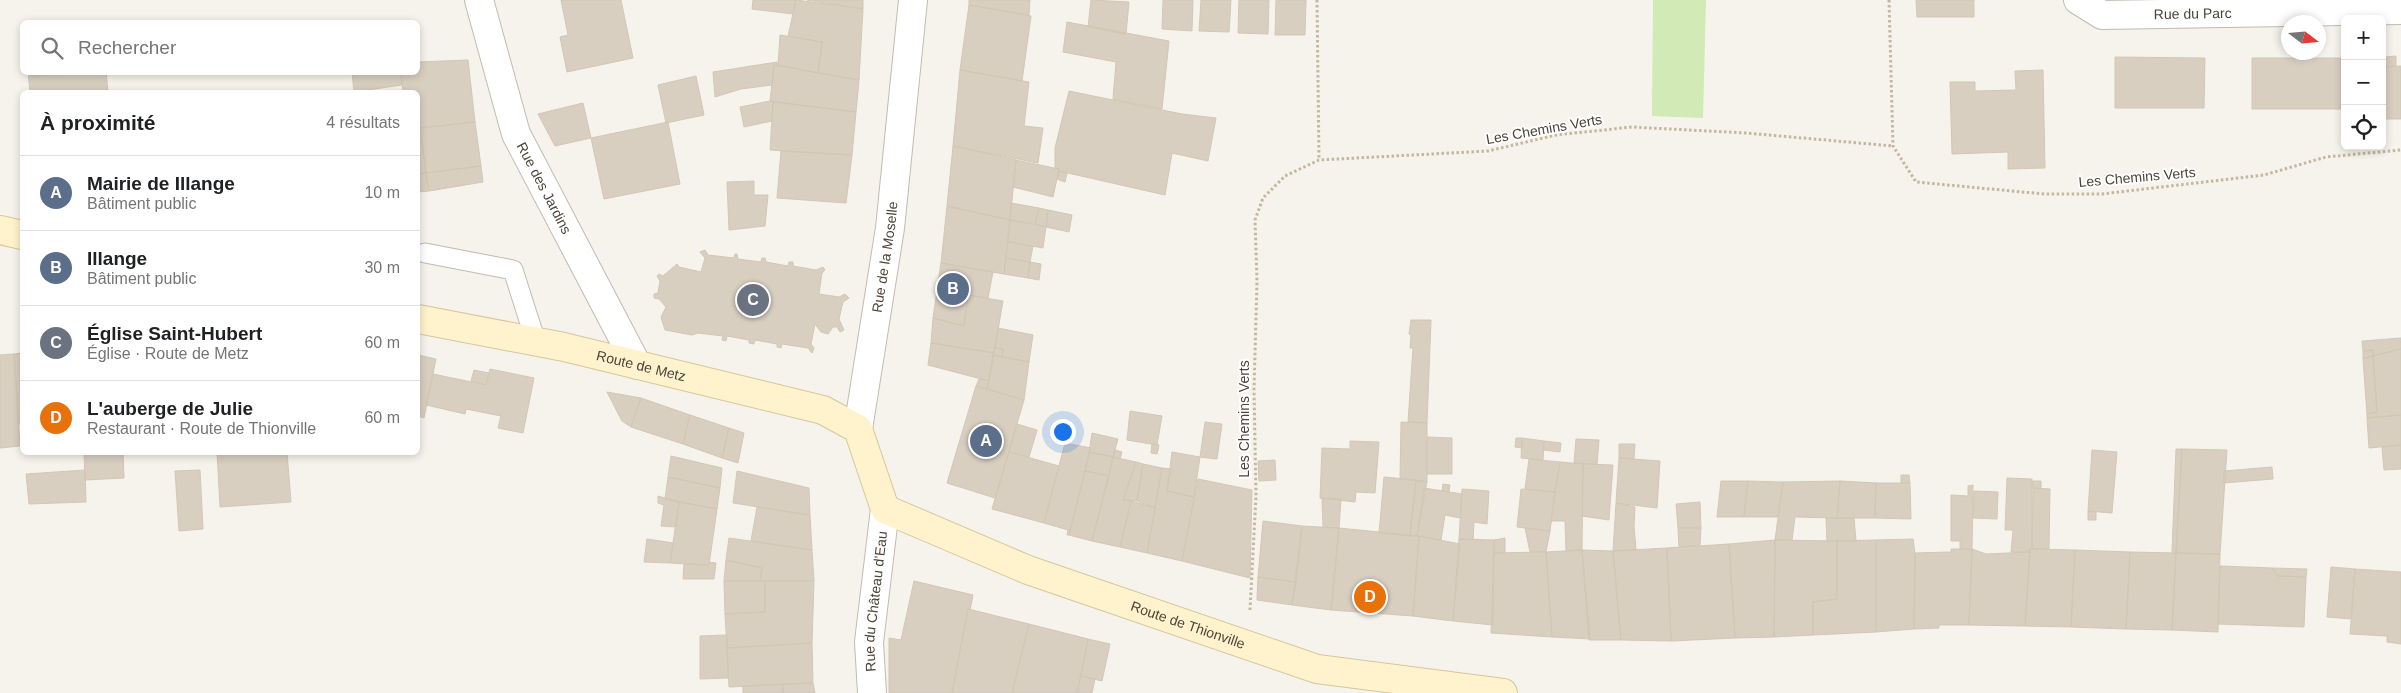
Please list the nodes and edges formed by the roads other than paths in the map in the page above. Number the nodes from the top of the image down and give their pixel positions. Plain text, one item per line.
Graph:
1 (479, 0) edge
2 (913, 0) edge
3 (2078, 0) edge
4 (2401, 10) edge
5 (0, 230) edge
6 (20, 235) edge
7 (425, 253) dead end
8 (420, 319) edge
9 (536, 342) junction
10 (636, 365) junction
11 (858, 429) junction
12 (885, 509) junction
13 (872, 693) edge
14 (1494, 693) edge

1 - 10 street, Rue des Jardins
2 - 11 street, Rue de la Moselle
3 - 4 street, Rue du Parc
5 - 6 street
7 - 9 lane
8 - 9 street, Route de Metz
9 - 10 street, Route de Metz
10 - 11 street, Route de Metz
11 - 12 street, Rue de la Moselle
12 - 13 street, Rue du Château d'Eau
12 - 14 street, Route de Thionville

